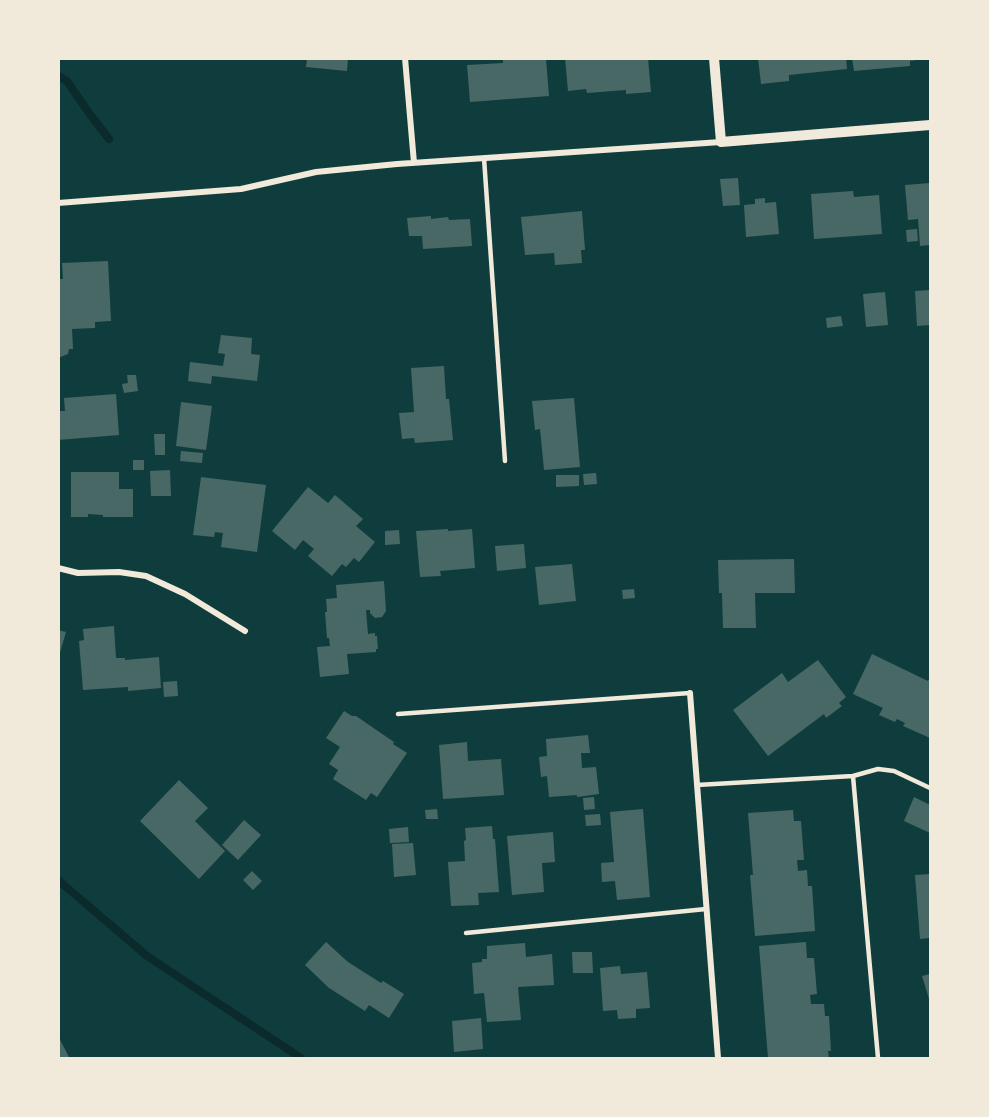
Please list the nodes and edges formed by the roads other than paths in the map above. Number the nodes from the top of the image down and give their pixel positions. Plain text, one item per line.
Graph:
1 (405, 58) edge
2 (714, 58) edge
3 (930, 125) edge
4 (721, 142) junction
5 (484, 158) junction
6 (414, 163) junction
7 (58, 203) edge
8 (505, 461) dead end
9 (58, 568) edge
10 (245, 631) dead end
11 (690, 693) joint
12 (398, 714) dead end
13 (853, 776) junction
14 (697, 785) junction
15 (930, 788) edge
16 (706, 909) junction
17 (466, 933) dead end
18 (718, 1059) edge
19 (878, 1059) edge

1 - 6 street
2 - 4 street
3 - 4 street
4 - 5 street
5 - 6 street
5 - 8 lane
6 - 7 street
9 - 10 street
11 - 12 lane
11 - 14 street
13 - 14 lane
13 - 15 lane
13 - 19 lane
14 - 16 street
16 - 17 lane
16 - 18 street

